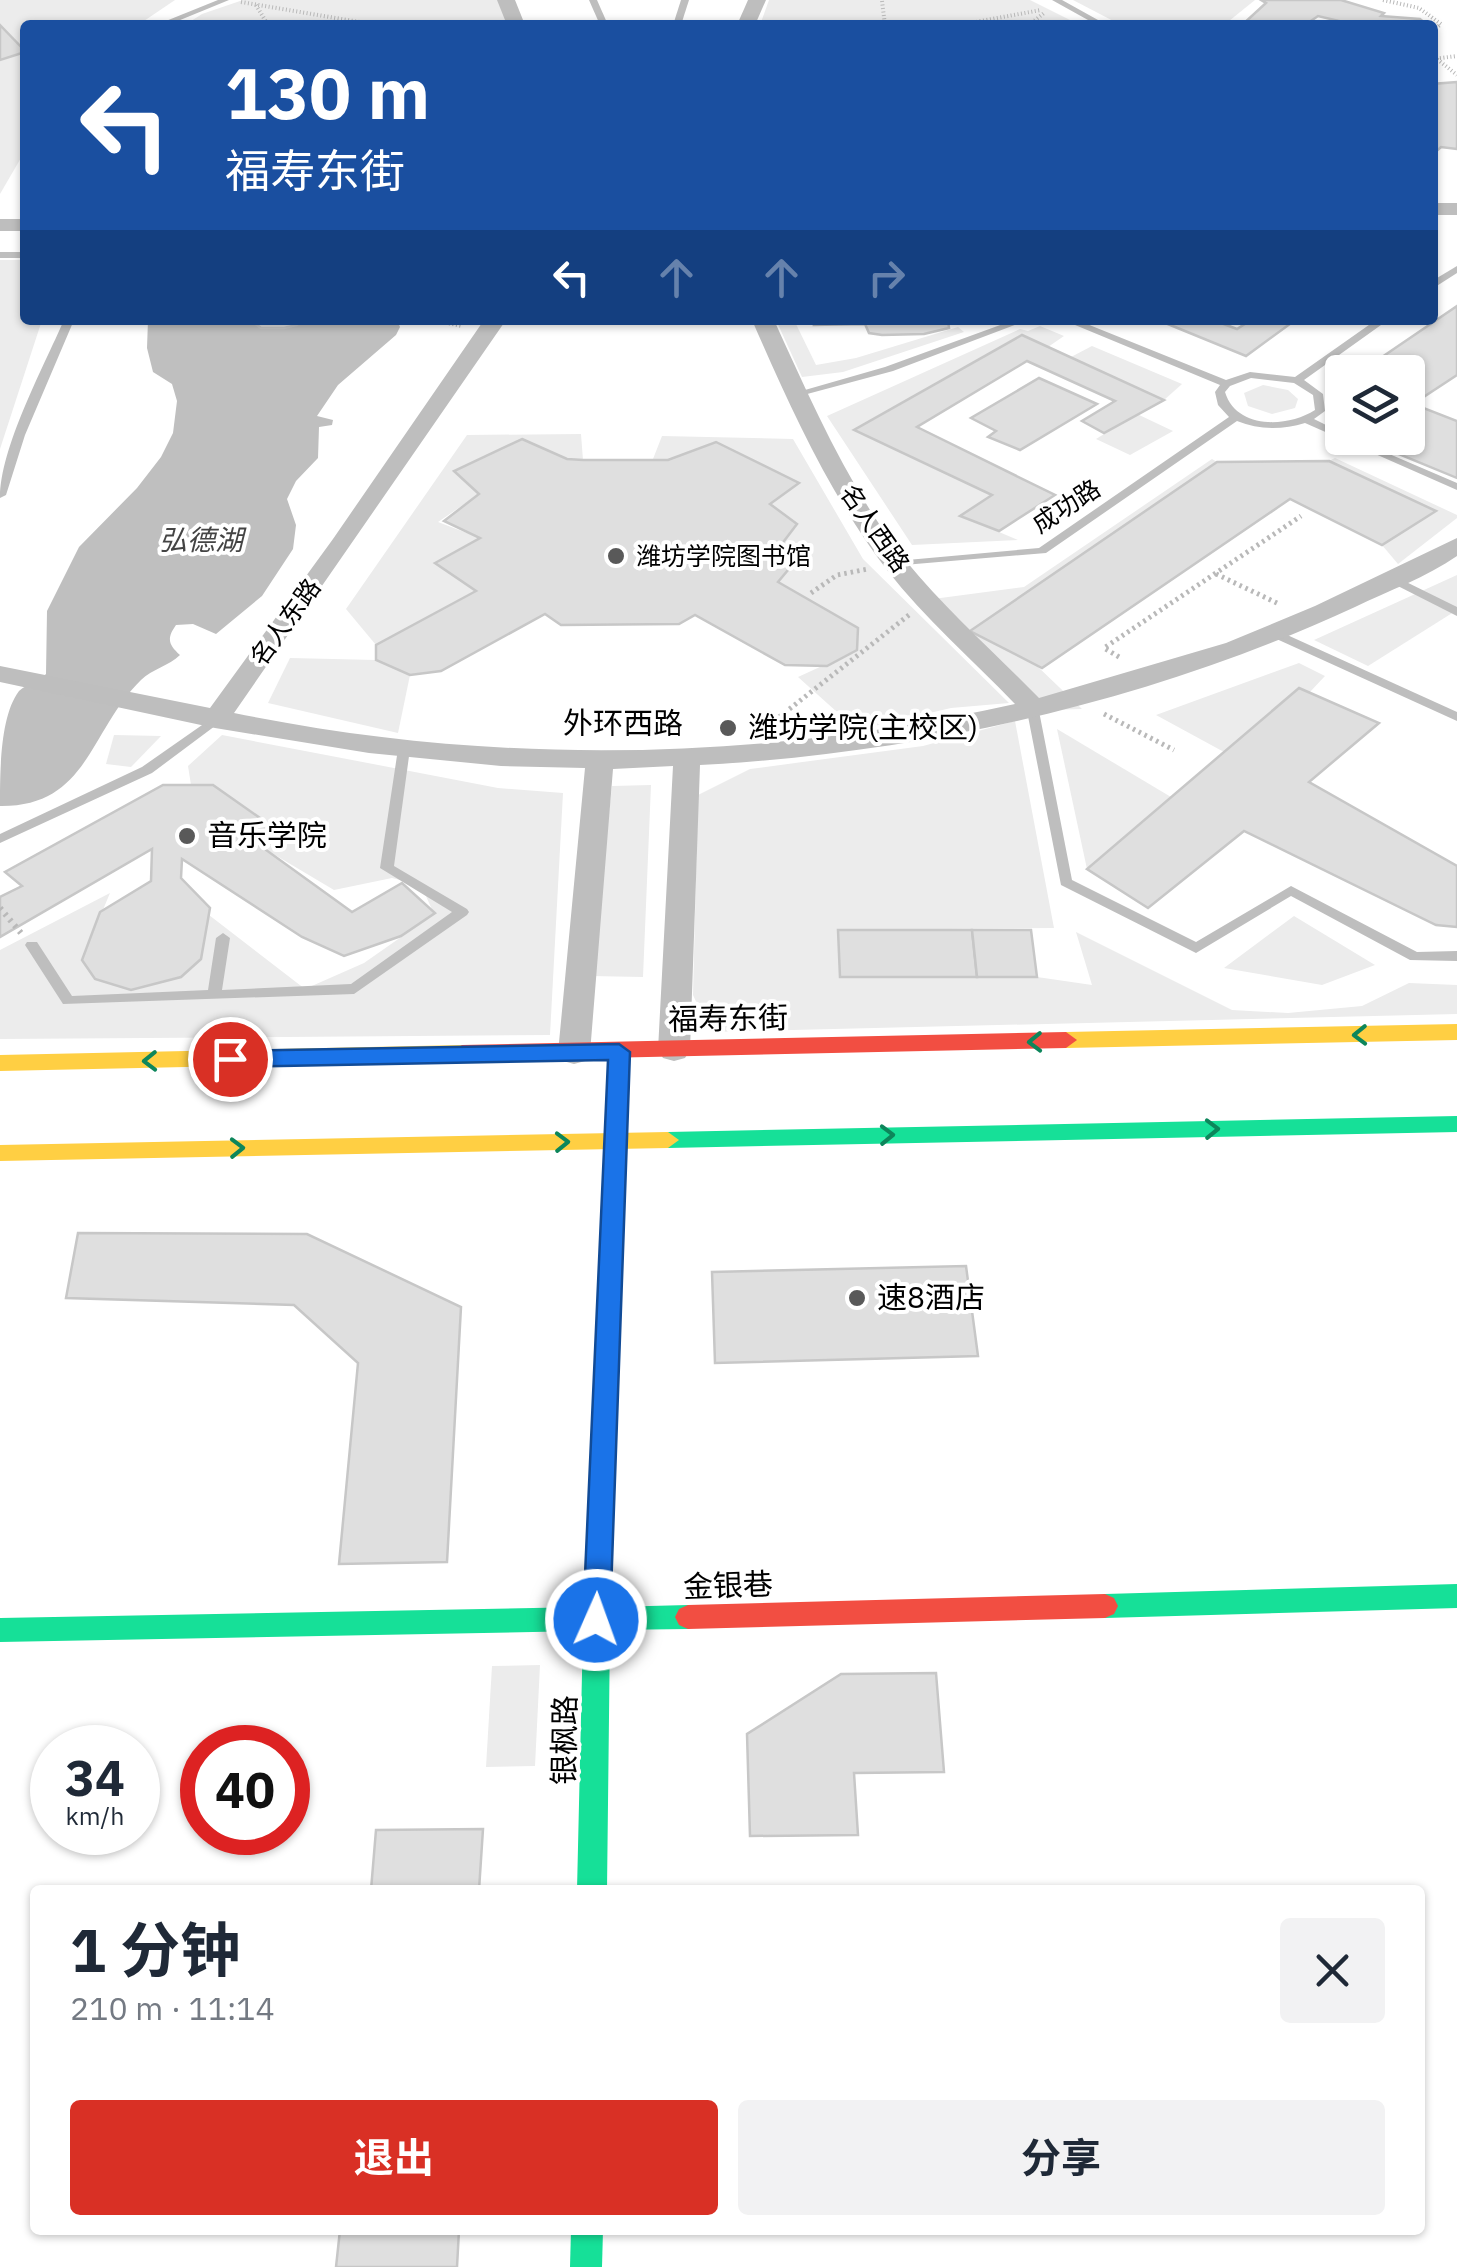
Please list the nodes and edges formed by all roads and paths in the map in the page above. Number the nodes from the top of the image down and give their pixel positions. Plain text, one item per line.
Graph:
1 (228, 0) edge
2 (1056, 0) edge
3 (1383, 0) edge
4 (255, 2) edge
5 (174, 20) edge
6 (350, 20) edge
7 (987, 20) edge
8 (1035, 20) edge
9 (1094, 20) edge
10 (1436, 20) edge
11 (67, 325) edge
12 (492, 325) edge
13 (765, 325) edge
14 (1009, 325) edge
15 (1080, 325) edge
16 (1376, 325) edge
17 (1297, 380) junction
18 (1226, 384) junction
19 (796, 394) junction
20 (1237, 416) junction
21 (1309, 421) junction
22 (1325, 429) edge
23 (1384, 455) edge
24 (1457, 487) edge
25 (0, 496) edge
26 (1300, 516) dead end
27 (1457, 545) edge
28 (896, 564) junction
29 (1215, 574) junction
30 (1392, 579) junction
31 (811, 594) dead end
32 (925, 595) junction
33 (1457, 612) edge
34 (1310, 618) junction
35 (1274, 633) junction
36 (1150, 675) junction
37 (6, 676) edge
38 (1070, 697) junction
39 (1032, 706) junction
40 (1457, 717) edge
41 (214, 720) junction
42 (404, 750) junction
43 (1174, 750) dead end
44 (733, 753) junction
45 (687, 757) junction
46 (600, 758) junction
47 (0, 839) edge
48 (0, 908) edge
49 (224, 938) dead end
50 (32, 945) joint
51 (1457, 956) edge
52 (214, 994) junction
53 (1457, 1032) edge
54 (674, 1050) junction
55 (619, 1052) junction
56 (574, 1053) junction
57 (0, 1063) edge
58 (1457, 1124) edge
59 (614, 1140) junction
60 (0, 1153) edge
61 (1457, 1596) edge
62 (596, 1620) junction
63 (0, 1630) edge
64 (592, 1885) edge
65 (587, 2235) edge
66 (586, 2267) edge

1 - 4 path
1 - 5 lane
2 - 9 lane
3 - 10 path
4 - 6 path
7 - 8 path
11 - 25 lane
12 - 41 street, 名人东路
13 - 19 street, 名人西路
14 - 19 lane
15 - 18 lane
16 - 17 lane
17 - 18 lane
17 - 21 lane
18 - 20 lane
19 - 28 street, 名人西路
20 - 21 lane
20 - 28 lane, 成功路
21 - 22 lane
23 - 24 lane
26 - 29 path
27 - 30 street, 外环西路
28 - 31 path
28 - 32 street, 名人西路
29 - 34 path
29 - 36 path
30 - 33 lane
30 - 34 street, 外环西路
32 - 39 street, 名人西路
32 - 44 path
34 - 35 street, 外环西路
35 - 36 street, 外环西路
35 - 40 lane
36 - 38 street, 外环西路
37 - 41 street, 外环西路
38 - 39 street, 外环西路
38 - 43 path
39 - 44 street, 外环西路
39 - 51 lane
41 - 42 street, 外环西路
41 - 47 lane, 名人东路
42 - 46 street, 外环西路
42 - 52 lane
44 - 45 street, 外环西路
45 - 46 street, 外环西路
45 - 54 street
46 - 56 street
48 - 50 path
49 - 52 lane
50 - 52 lane
53 -> 54 main road, 福寿东街
54 - 55 main road, 福寿东街
55 - 56 main road, 福寿东街
55 - 59 main road, 银枫路
56 -> 57 main road, 福寿东街
59 -> 58 main road
60 -> 59 main road
59 - 62 main road, 银枫路
61 - 62 main road, 金银巷
62 - 63 main road, 金银巷
62 - 64 main road, 银枫路
65 - 66 main road

